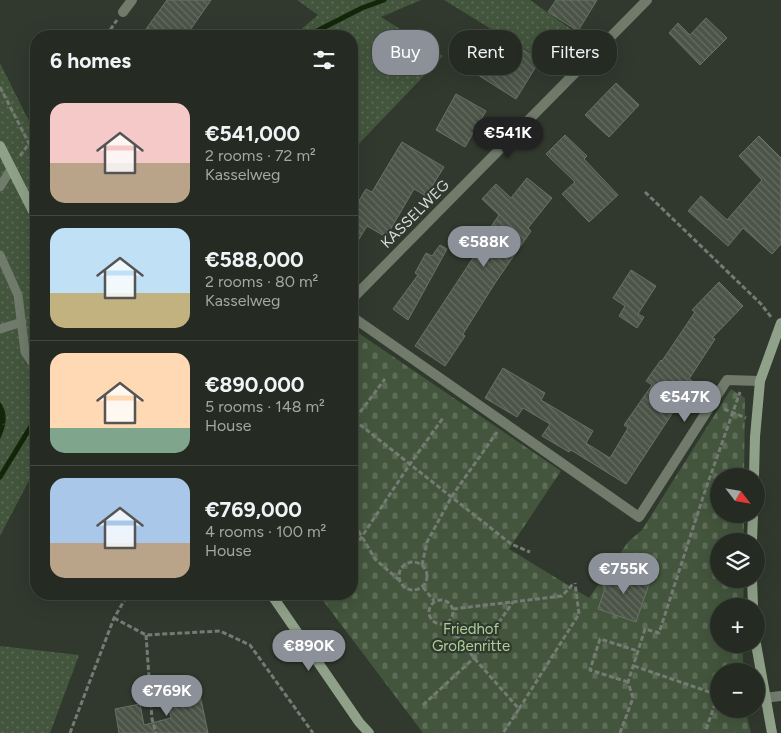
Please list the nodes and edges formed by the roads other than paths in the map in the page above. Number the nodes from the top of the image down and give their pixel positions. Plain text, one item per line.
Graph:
1 (132, 0) edge
2 (647, 0) edge
3 (123, 12) dead end
4 (0, 146) edge
5 (11, 169) junction
6 (0, 187) edge
7 (30, 206) edge
8 (0, 255) edge
9 (358, 293) edge
10 (358, 321) edge
11 (22, 322) junction
12 (780, 326) edge
13 (0, 329) edge
14 (30, 359) edge
15 (760, 381) junction
16 (754, 468) edge
17 (275, 600) edge
18 (781, 696) edge
19 (765, 698) edge
20 (765, 702) edge
21 (369, 733) edge
22 (772, 733) edge

1 - 3 street
2 - 9 street, KASSELWEG
4 - 5 street
5 - 6 lane
5 - 7 street
8 - 11 lane
10 - 15 street
11 - 13 lane
11 - 14 lane
12 - 15 street
15 - 16 street
17 - 21 street
18 - 19 street
20 - 22 street

